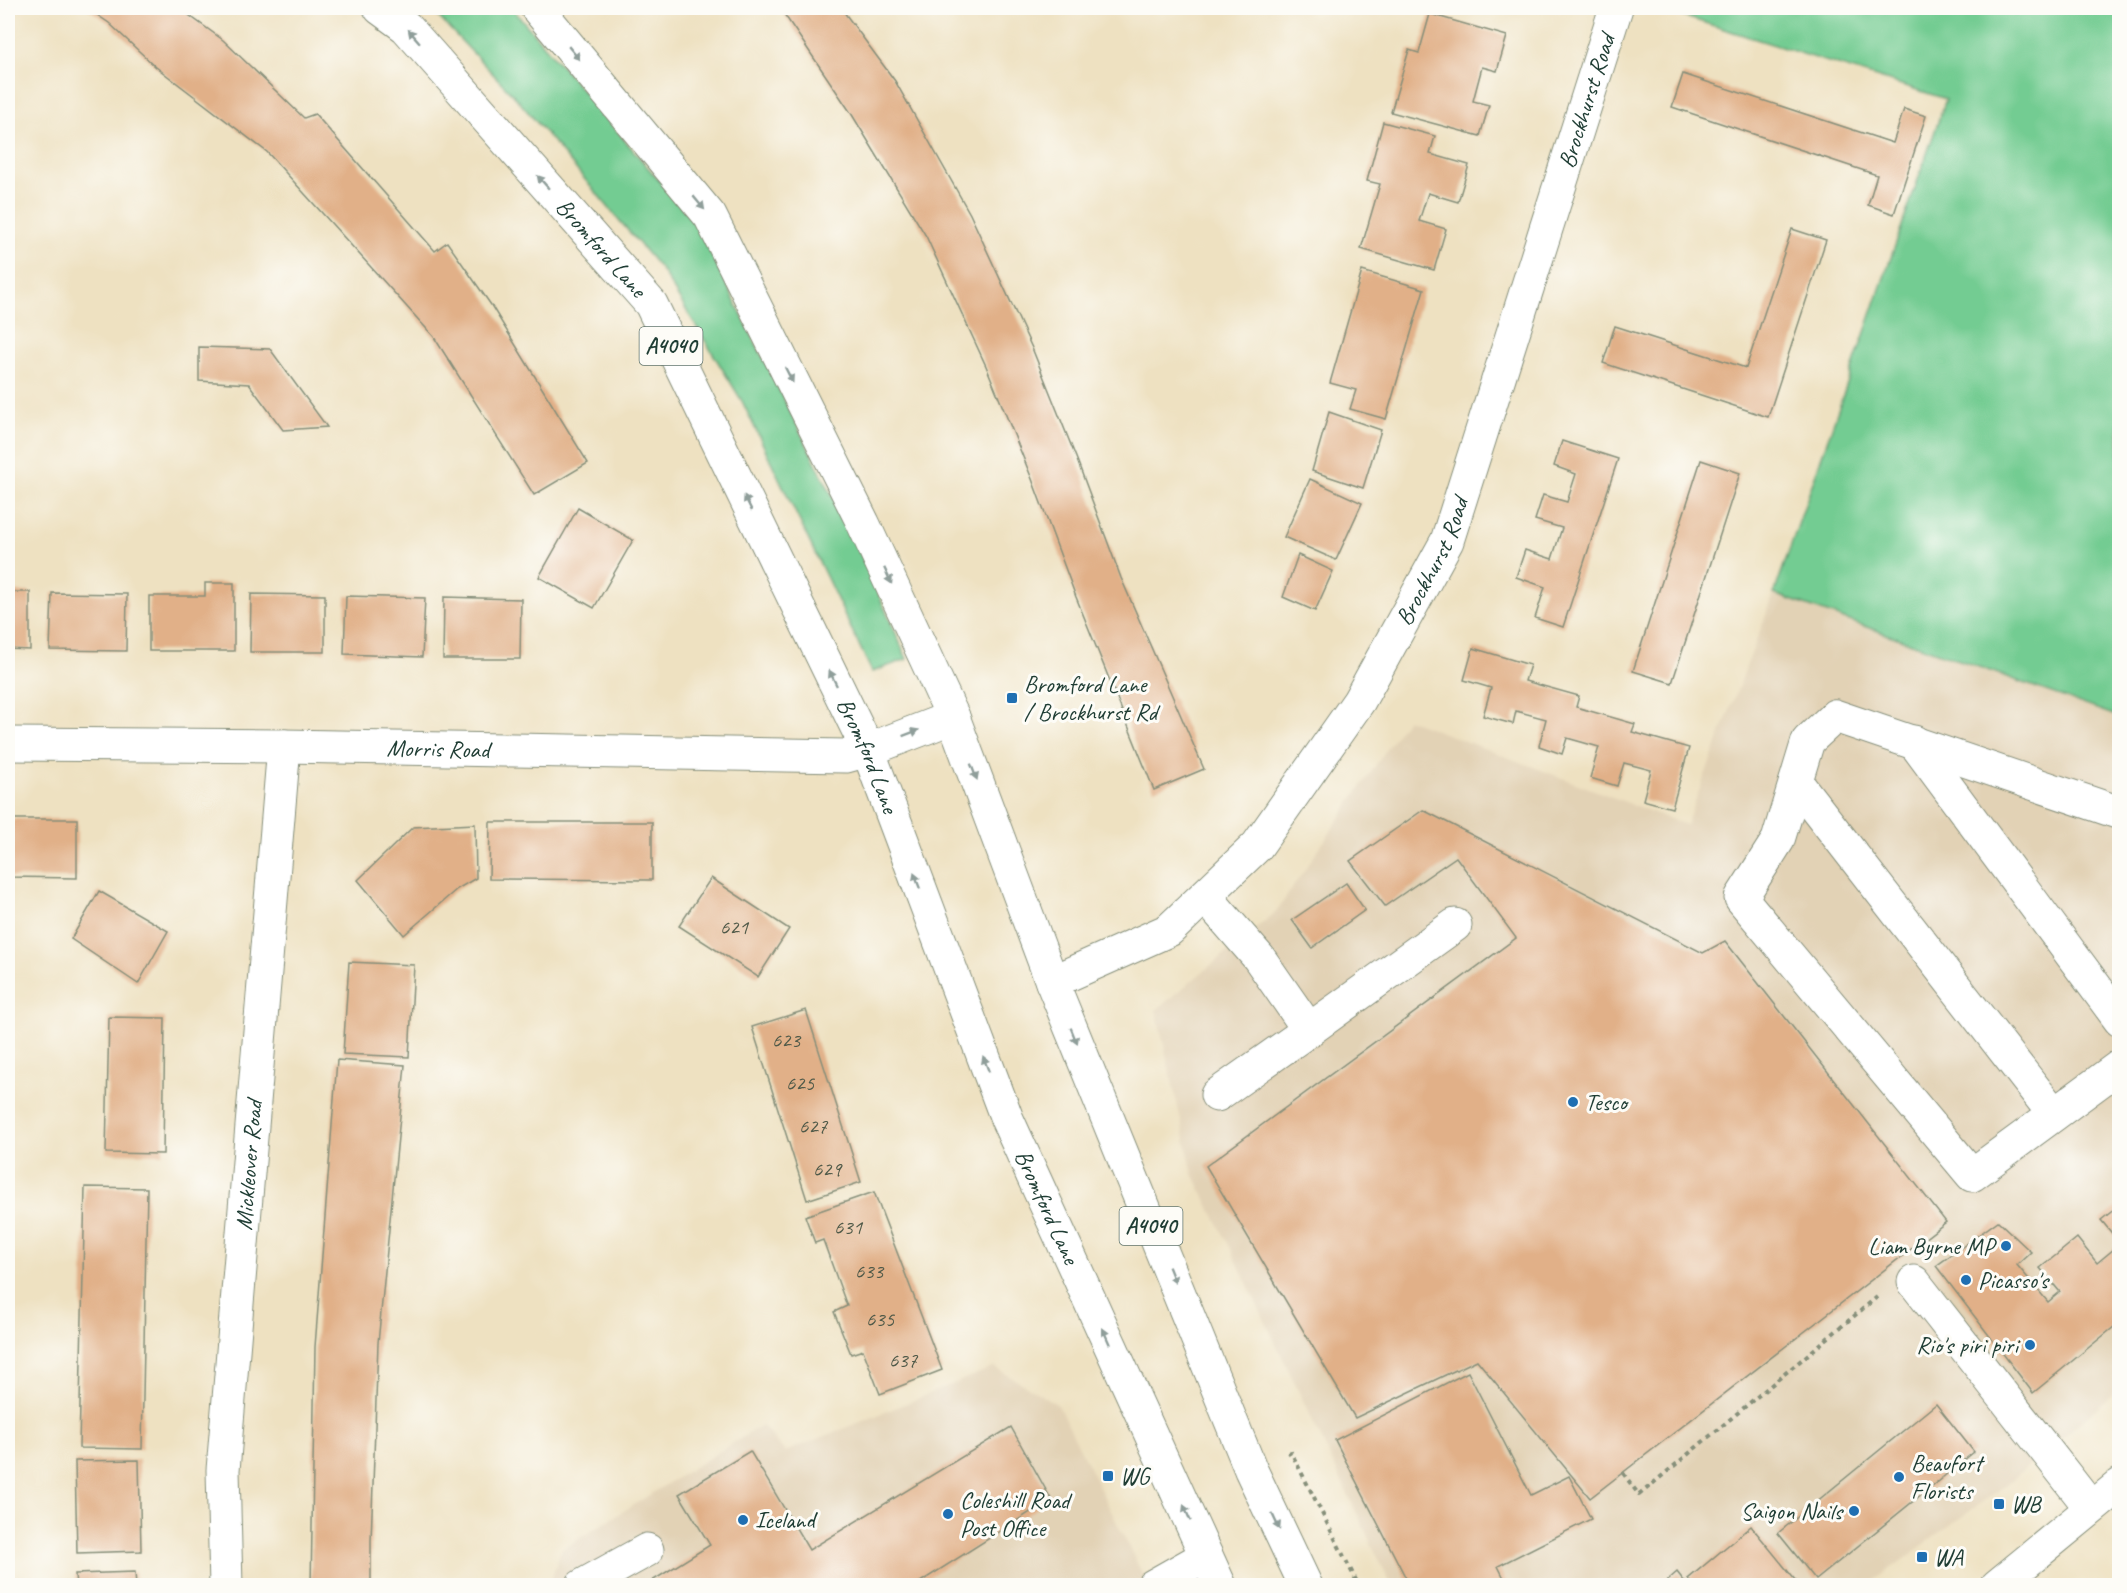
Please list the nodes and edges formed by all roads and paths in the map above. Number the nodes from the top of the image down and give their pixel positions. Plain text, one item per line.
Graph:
1 (380, 8) edge
2 (537, 8) edge
3 (1616, 8) edge
4 (953, 717) junction
5 (1914, 742) junction
6 (8, 744) edge
7 (284, 746) junction
8 (868, 750) junction
9 (1796, 782) junction
10 (2107, 809) edge
11 (2120, 838) edge
12 (1205, 896) junction
13 (1455, 925) dead end
14 (1052, 982) junction
15 (2120, 1020) edge
16 (1310, 1030) junction
17 (2120, 1066) edge
18 (1217, 1095) dead end
19 (2054, 1114) junction
20 (1914, 1282) joint
21 (1623, 1473) dead end
22 (2120, 1485) edge
23 (2091, 1508) junction
24 (647, 1550) dead end
25 (1206, 1556) junction
26 (1999, 1583) edge
27 (226, 1586) edge
28 (582, 1586) edge
29 (1153, 1586) edge
30 (1220, 1586) edge
31 (1306, 1586) edge

8 -> 1 main road, Bromford Lane / A4040
2 -> 4 main road, A4040
3 - 12 main road, Brockhurst Road
8 -> 4 main road, Morris Road
4 -> 14 main road, A4040
5 - 9 main road
5 - 10 main road
5 - 15 main road
6 - 7 main road, Morris Road
7 - 8 main road, Morris Road
7 - 27 main road, Mickleover Road
25 -> 8 main road, Bromford Lane / A4040
9 - 19 main road
9 - 19 main road
10 - 11 main road
12 - 14 main road, Brockhurst Road
12 - 16 main road
13 - 16 main road
14 -> 31 main road, A4040
16 - 18 main road
17 - 19 main road
20 - 21 path
20 - 23 main road
22 - 23 main road
23 - 26 main road
24 - 28 main road
25 - 29 main road
25 - 30 main road, Bromford Lane / A4040

